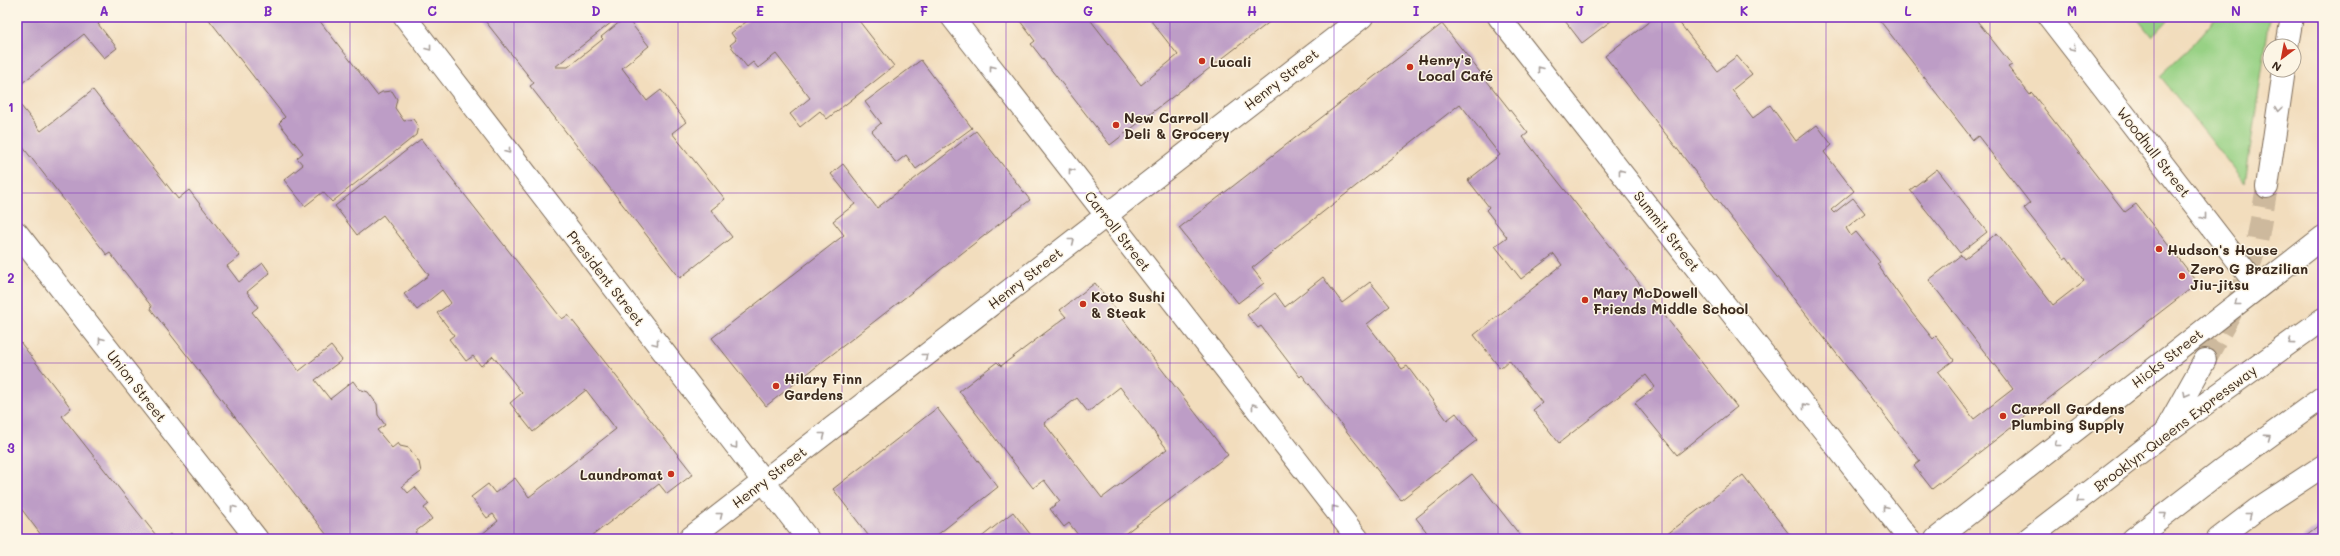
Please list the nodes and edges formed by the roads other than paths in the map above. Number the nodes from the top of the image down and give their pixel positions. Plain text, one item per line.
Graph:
1 (405, 17) edge
2 (952, 17) edge
3 (1362, 17) edge
4 (1499, 17) edge
5 (2049, 17) edge
6 (2292, 17) edge
7 (2289, 38) edge
8 (2283, 78) edge
9 (2267, 187) tunnel mouth
10 (1106, 216) junction
11 (17, 233) edge
12 (2323, 237) edge
13 (2258, 287) junction
14 (2323, 319) edge
15 (2205, 360) tunnel mouth
16 (2323, 397) edge
17 (2165, 433) junction
18 (2323, 466) edge
19 (763, 482) junction
20 (257, 539) edge
21 (689, 539) edge
22 (808, 539) edge
23 (1358, 539) edge
24 (1909, 539) edge
25 (1936, 539) edge
26 (2028, 539) edge
27 (2133, 539) edge
28 (2218, 539) edge

1 -> 19 main road, President Street
10 -> 2 main road, Carroll Street
3 - 10 main road, Henry Street
24 -> 4 main road, Summit Street
5 -> 13 main road, Woodhull Street
6 - 7 main road
8 -> 9 main road
19 -> 10 main road, Henry Street
23 -> 10 main road, Carroll Street
20 -> 11 main road, Union Street
12 - 13 main road, Hicks Street
13 -> 25 main road, Hicks Street
14 -> 17 main road, Brooklyn-Queens Expressway
15 -> 17 main road
27 -> 16 main road
17 -> 26 main road, Brooklyn-Queens Expressway
28 -> 18 main road
21 -> 19 main road, Henry Street
19 - 22 main road, President Street

